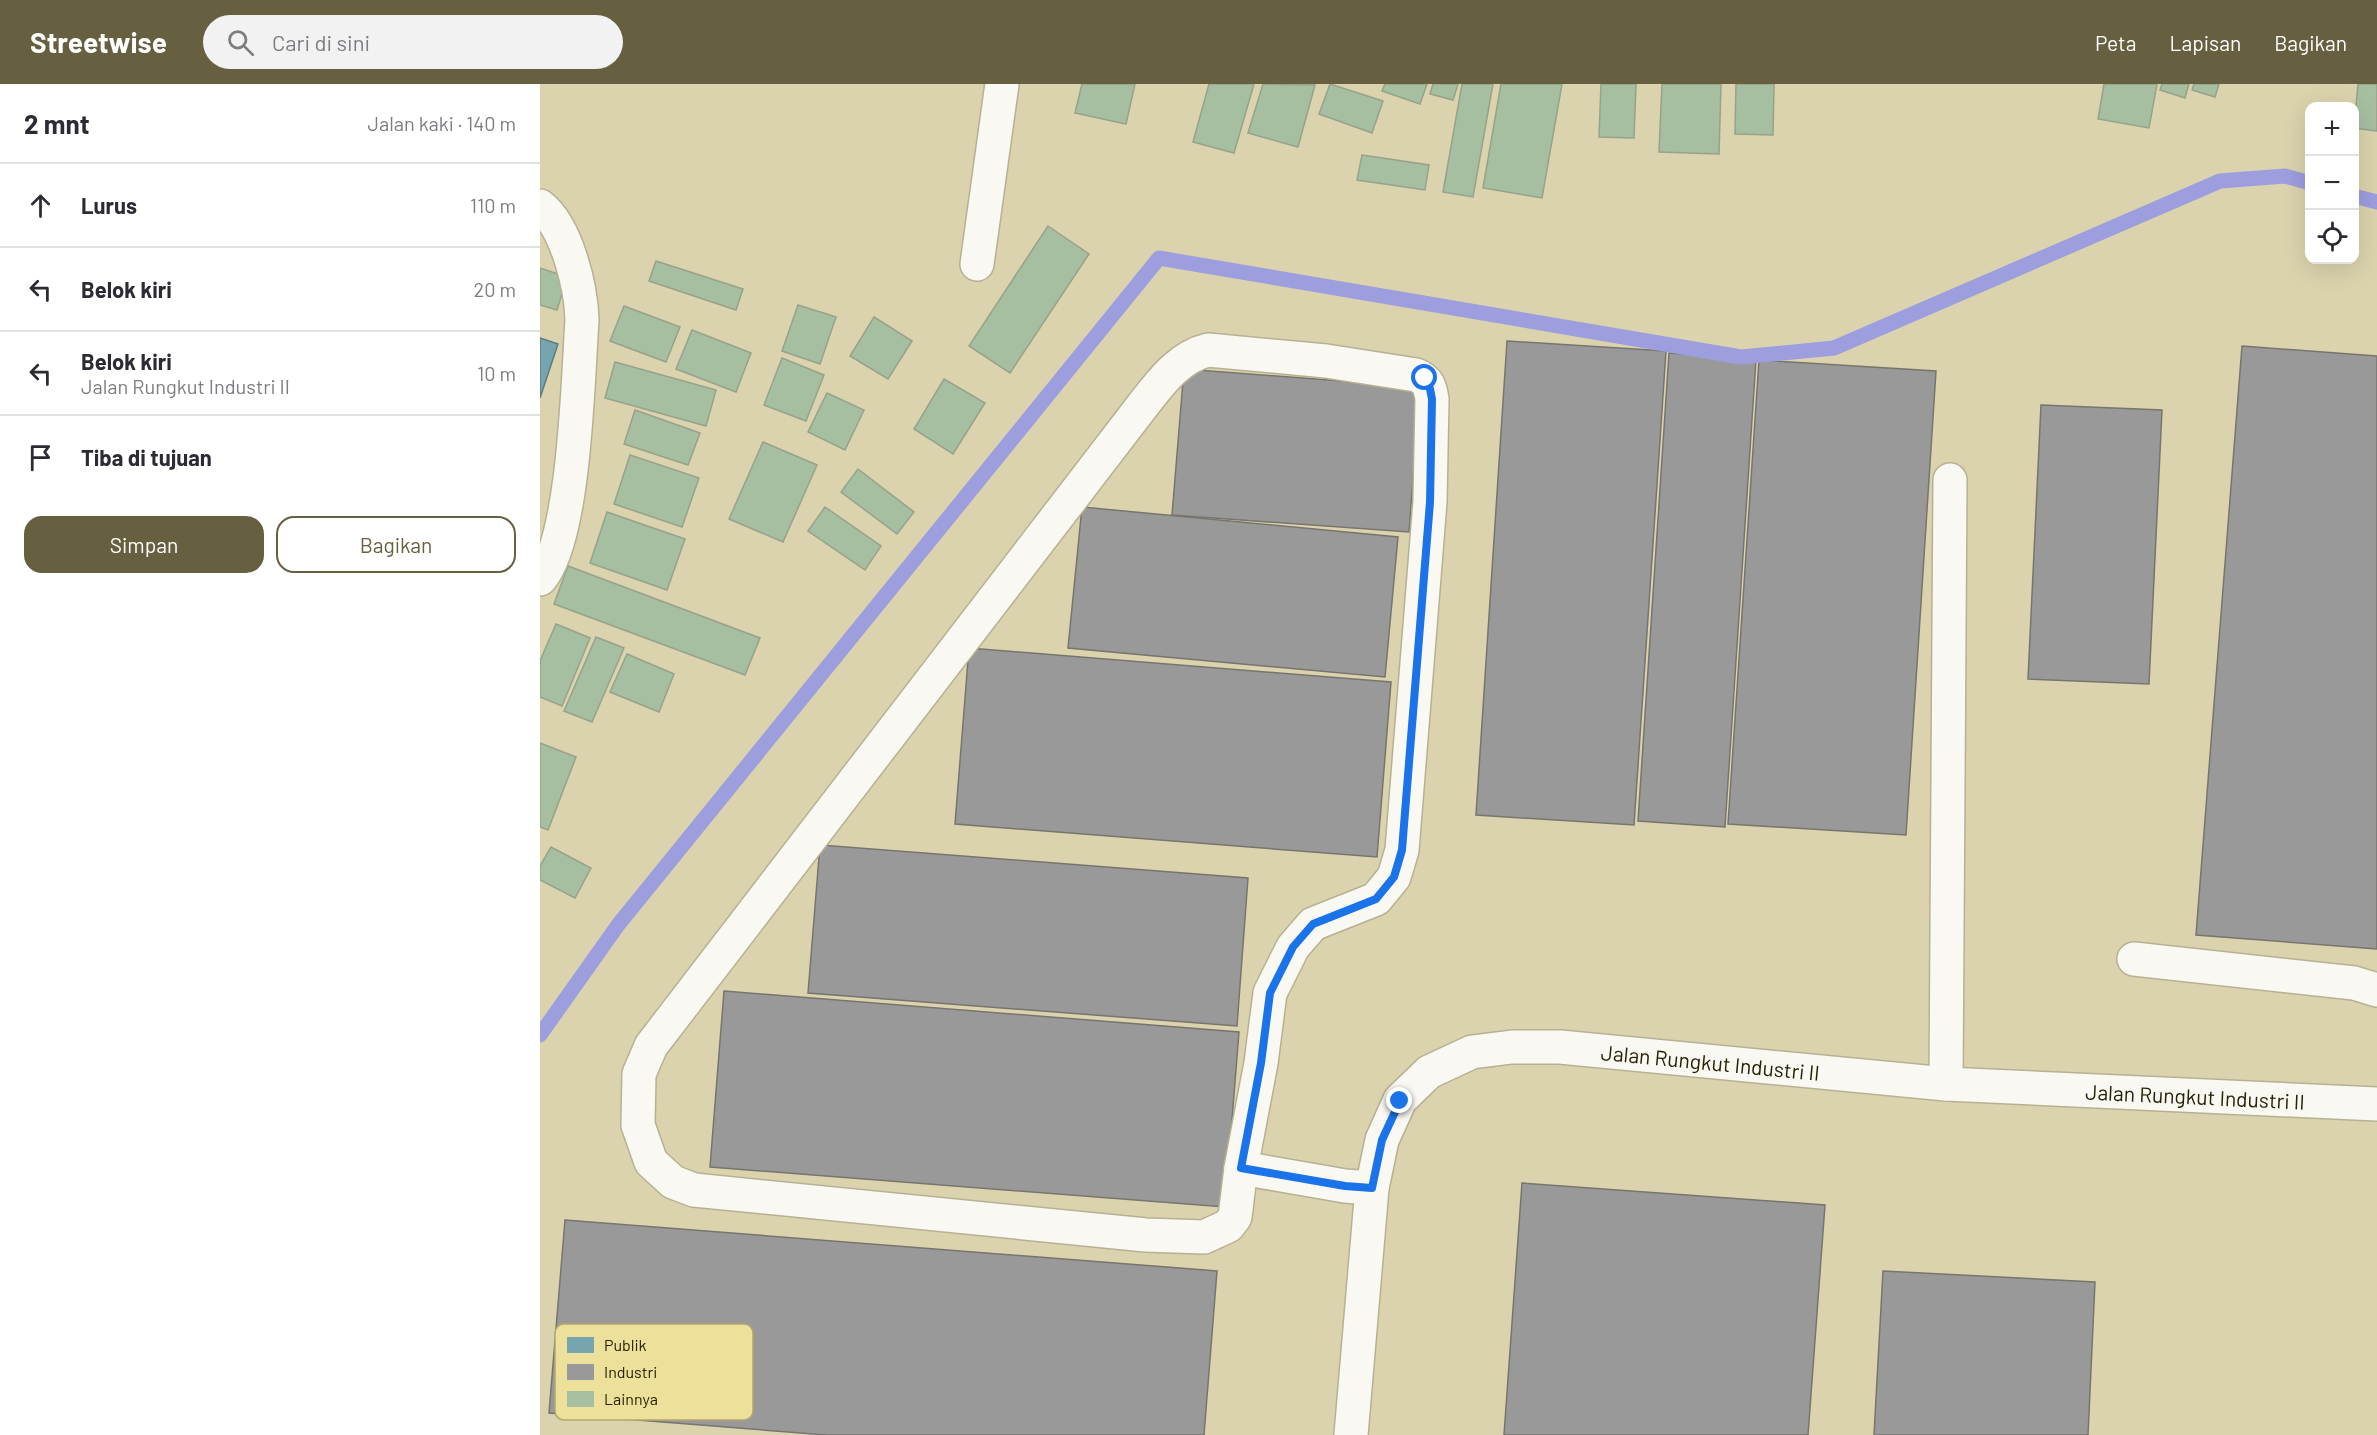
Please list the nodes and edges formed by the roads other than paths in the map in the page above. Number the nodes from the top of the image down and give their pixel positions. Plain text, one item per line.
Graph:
1 (1002, 84) edge
2 (540, 206) edge
3 (977, 264) dead end
4 (1950, 480) dead end
5 (540, 579) edge
6 (2134, 959) dead end
7 (2377, 990) edge
8 (1946, 1084) junction
9 (2377, 1104) edge
10 (1241, 1168) junction
11 (1372, 1188) junction
12 (1351, 1435) edge

1 - 3 street
2 - 5 street
4 - 8 street
6 - 7 street
8 - 9 street, Jalan Rungkut Industri II
8 - 11 street, Jalan Rungkut Industri II
10 - 10 street
10 - 11 street
11 - 12 street, Jalan Rungkut Industri II

